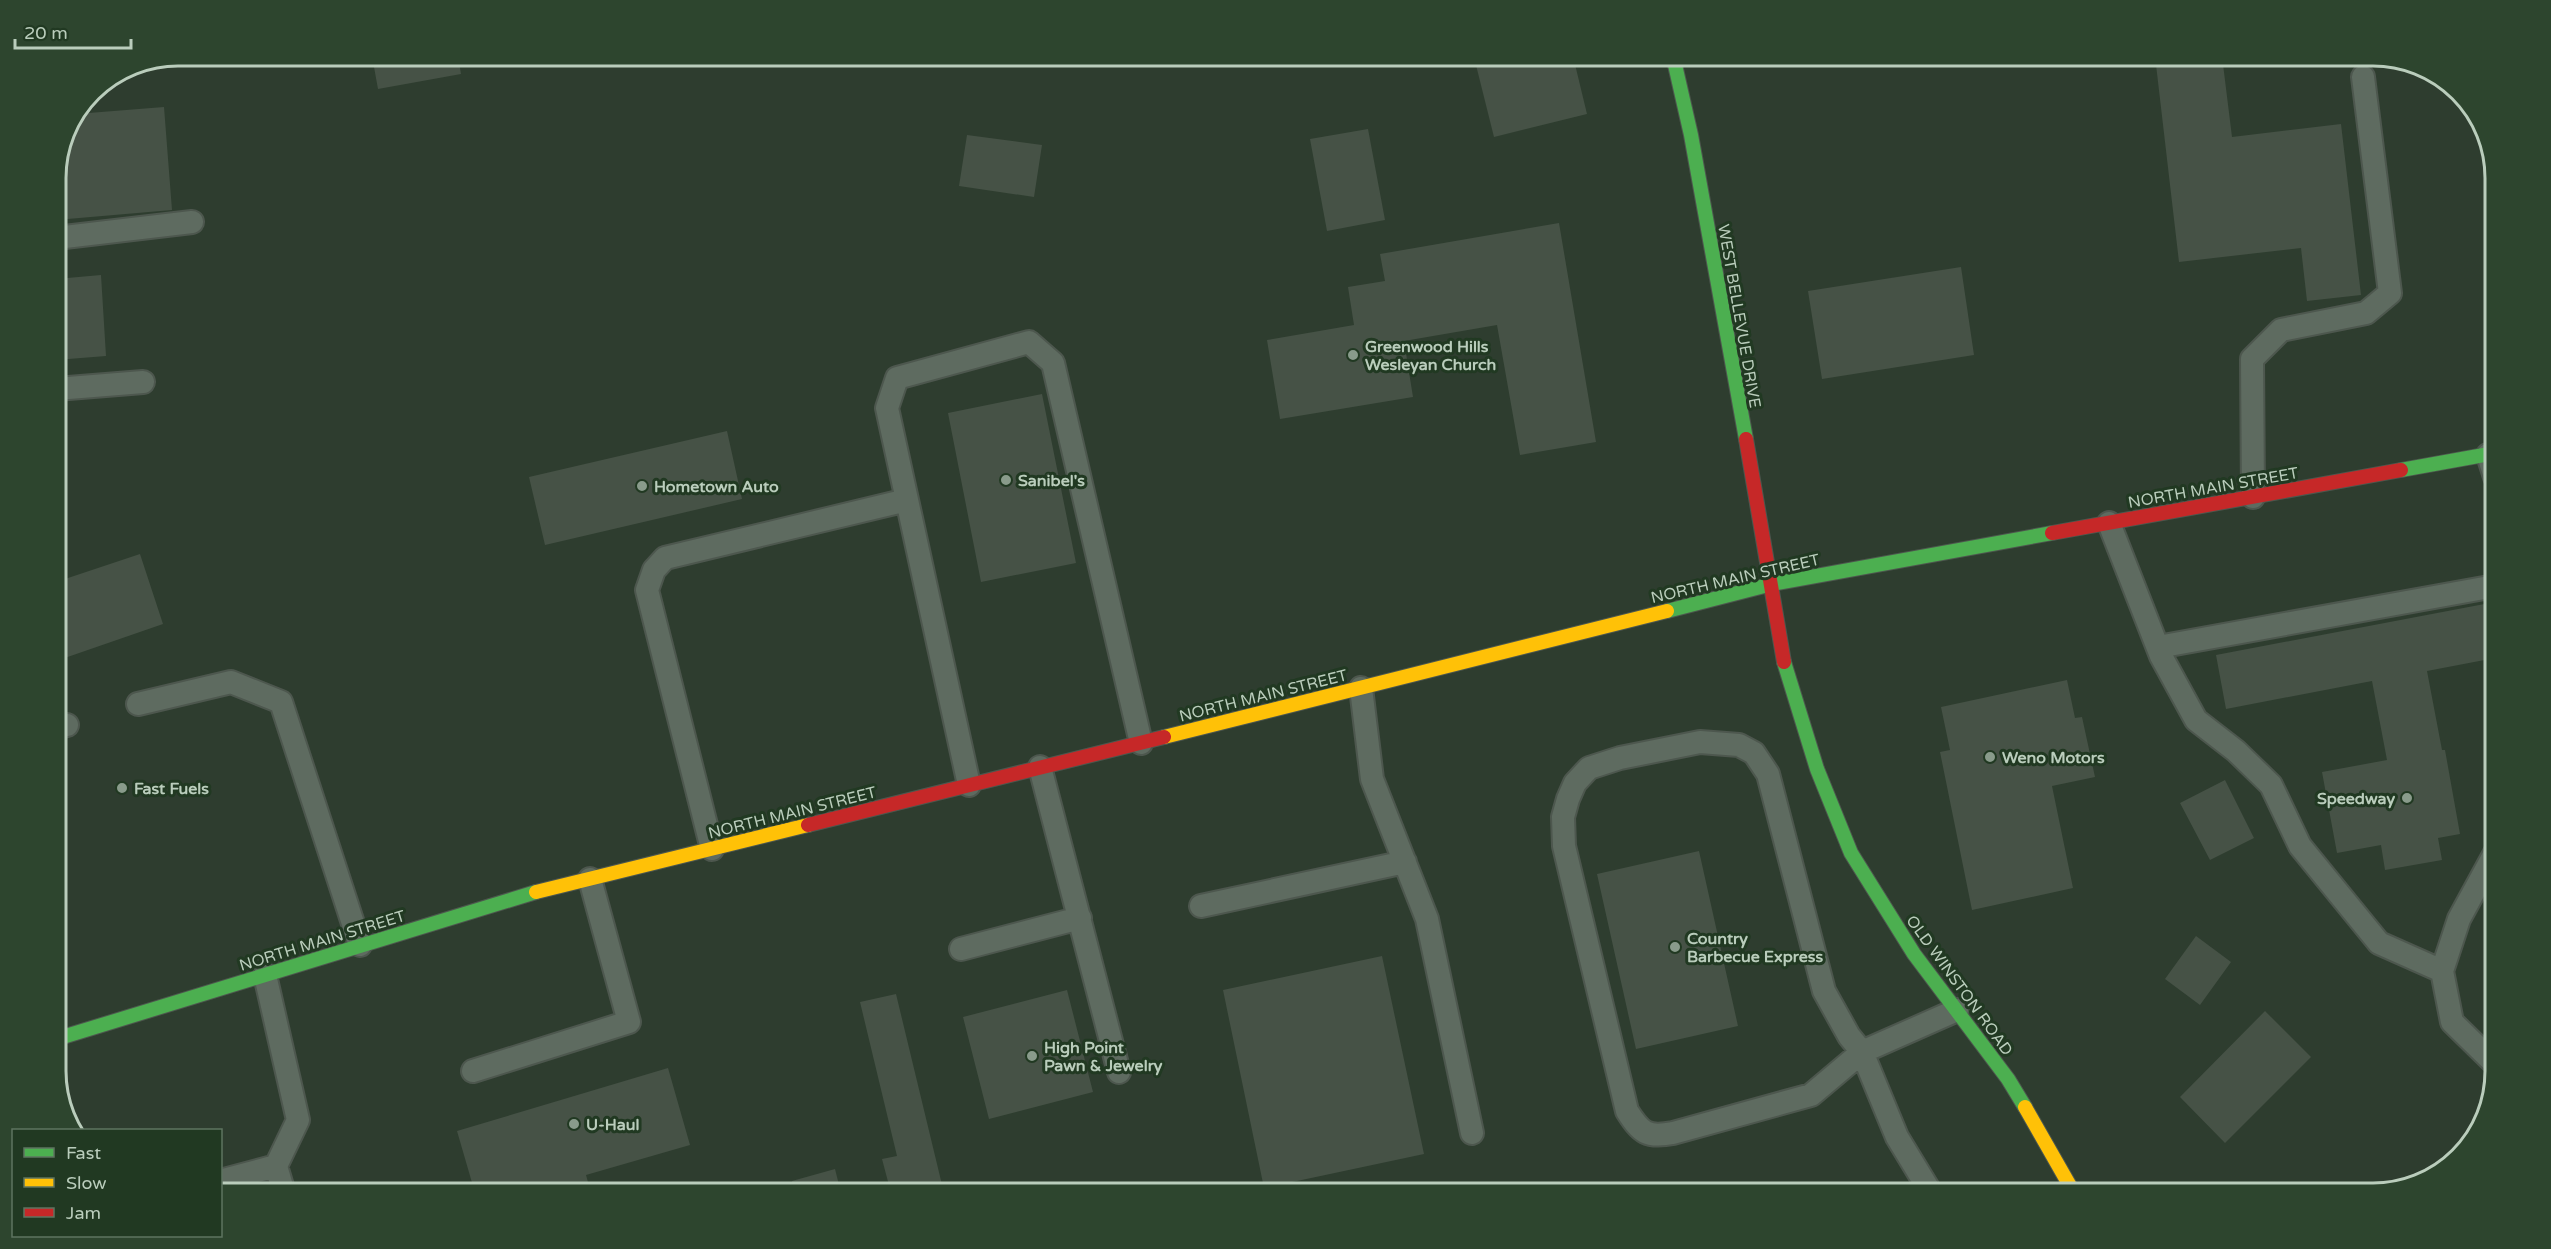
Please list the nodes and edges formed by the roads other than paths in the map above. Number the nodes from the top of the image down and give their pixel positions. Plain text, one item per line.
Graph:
1 (1675, 66) edge
2 (2363, 76) dead end
3 (192, 222) dead end
4 (66, 237) edge
5 (143, 382) dead end
6 (66, 388) edge
7 (2485, 455) edge
8 (2253, 497) junction
9 (907, 500) junction
10 (2109, 523) junction
11 (1772, 584) junction
12 (2485, 588) edge
13 (2158, 647) junction
14 (1361, 688) junction
15 (138, 705) dead end
16 (1141, 742) junction
17 (1040, 767) junction
18 (969, 785) junction
19 (712, 849) junction
20 (1405, 862) junction
21 (2485, 872) edge
22 (590, 879) junction
23 (1201, 906) dead end
24 (1080, 918) junction
25 (360, 945) junction
26 (961, 949) dead end
27 (2442, 971) junction
28 (265, 975) junction
29 (1957, 1010) junction
30 (66, 1036) edge
31 (1862, 1052) junction
32 (2485, 1054) edge
33 (473, 1071) dead end
34 (1119, 1072) dead end
35 (1472, 1133) dead end
36 (276, 1166) junction
37 (222, 1180) edge
38 (281, 1183) edge
39 (1924, 1183) edge
40 (2068, 1183) edge

1 - 11 main road, WEST BELLEVUE DRIVE
2 - 8 lane
3 - 4 lane
5 - 6 lane
7 - 8 main road, NORTH MAIN STREET
8 - 10 main road, NORTH MAIN STREET
9 - 16 lane
9 - 18 lane
9 - 19 lane
10 - 11 main road, NORTH MAIN STREET
10 - 13 lane
11 - 14 main road, NORTH MAIN STREET
11 - 29 main road, OLD WINSTON ROAD
12 - 13 lane
13 - 27 lane
14 - 16 main road, NORTH MAIN STREET
14 - 20 lane
15 - 25 lane
16 - 17 main road, NORTH MAIN STREET
17 - 18 main road, NORTH MAIN STREET
17 - 24 lane
18 - 19 main road, NORTH MAIN STREET
19 - 22 main road, NORTH MAIN STREET
20 - 23 lane
20 - 35 lane
21 - 27 lane
22 - 25 main road, NORTH MAIN STREET
22 - 33 lane
24 - 26 lane
24 - 34 lane
25 - 28 main road, NORTH MAIN STREET
27 - 32 lane
28 - 30 main road, NORTH MAIN STREET
28 - 36 lane
29 - 31 lane
29 - 40 main road, OLD WINSTON ROAD
31 - 31 lane
31 - 39 lane
36 - 37 lane
36 - 38 lane

